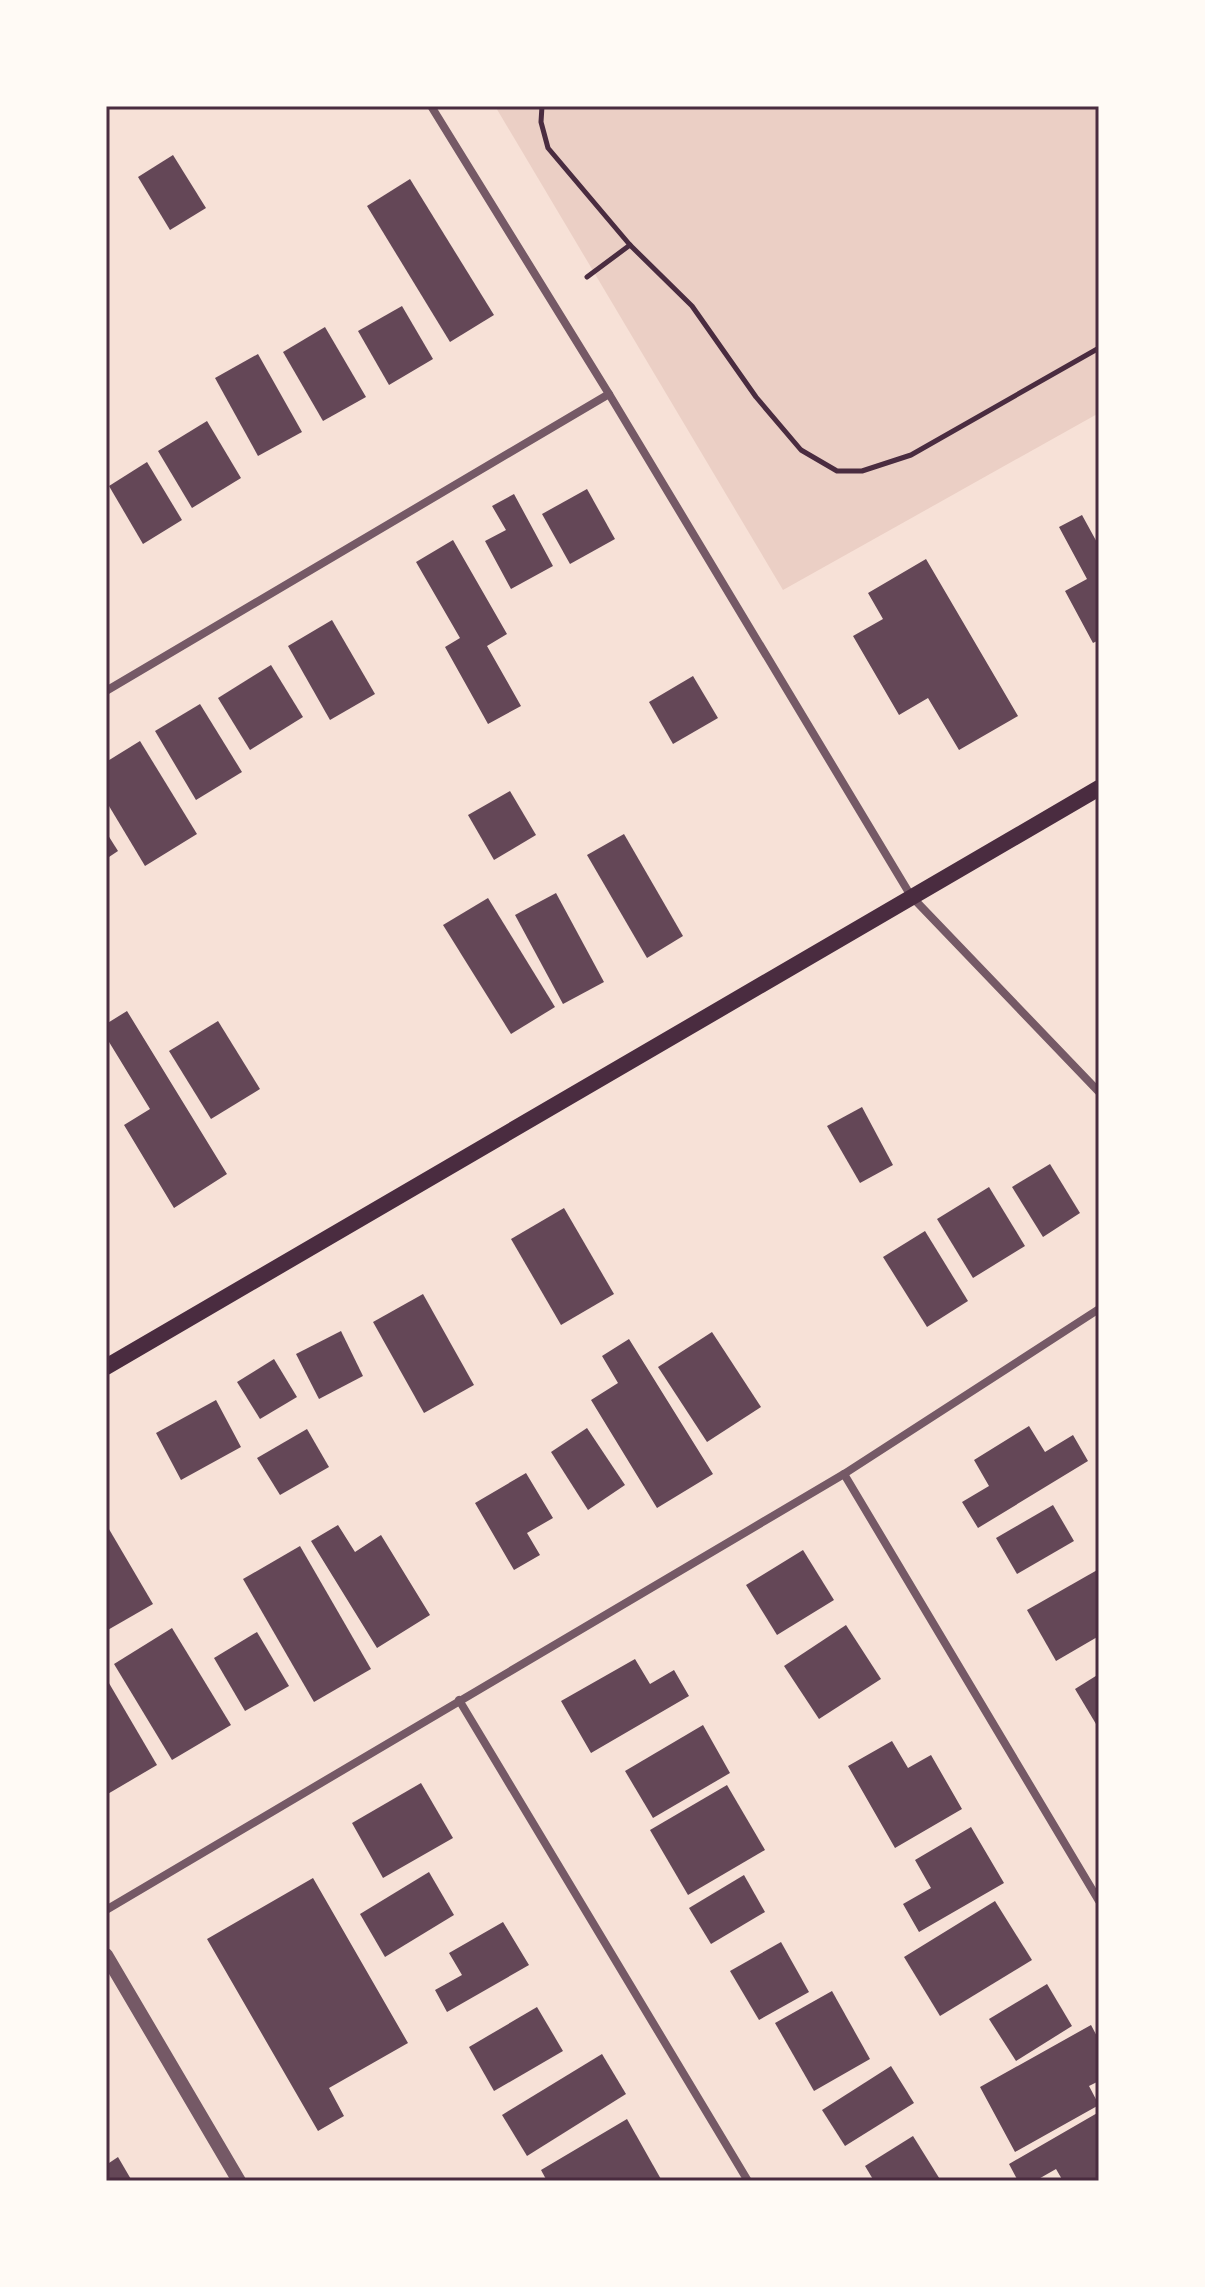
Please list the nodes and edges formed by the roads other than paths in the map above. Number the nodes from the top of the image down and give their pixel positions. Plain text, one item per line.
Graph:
1 (431, 106) edge
2 (609, 394) junction
3 (106, 691) edge
4 (1099, 788) edge
5 (911, 896) junction
6 (1099, 1092) edge
7 (1099, 1309) edge
8 (106, 1367) edge
9 (844, 1474) junction
10 (459, 1700) junction
11 (1099, 1901) edge
12 (106, 1910) edge
13 (106, 1955) edge
14 (239, 2181) edge
15 (748, 2181) edge

1 - 2 street
2 - 3 street
2 - 5 street
4 - 5 main road
5 - 6 street
5 - 8 main road
7 - 9 street
9 - 10 street
9 - 11 street
10 - 12 street
10 - 15 street
13 - 14 street

